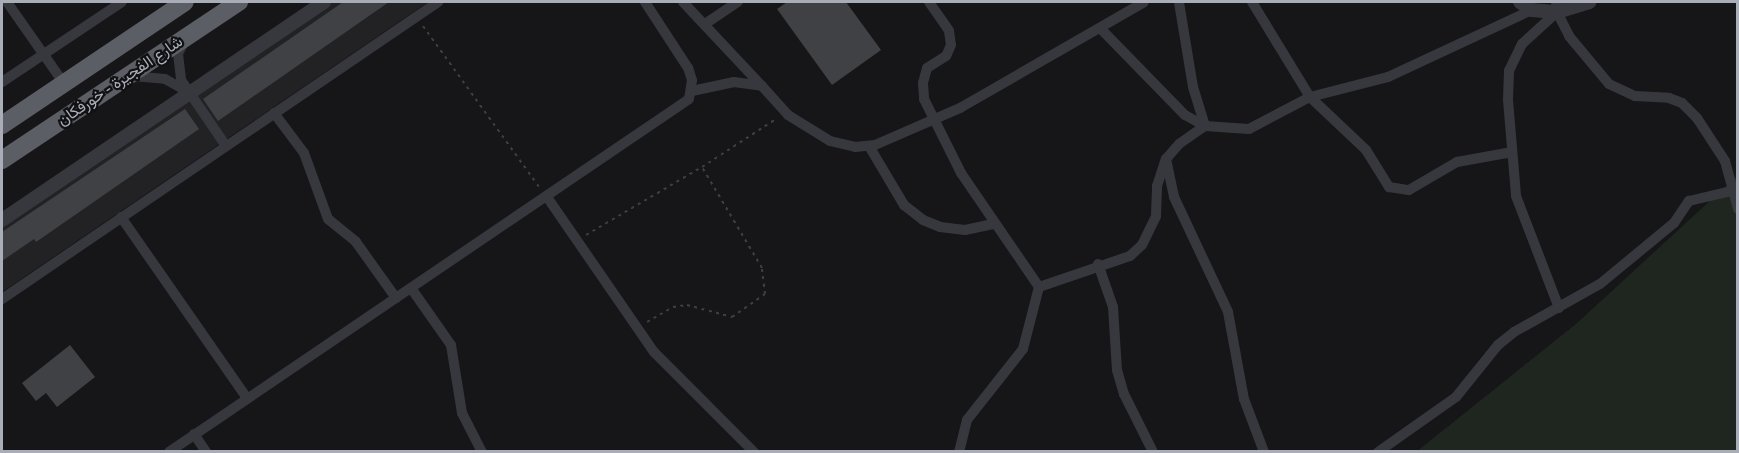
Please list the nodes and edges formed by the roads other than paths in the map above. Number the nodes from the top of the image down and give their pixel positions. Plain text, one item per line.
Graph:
1 (7, 2) edge
2 (122, 2) edge
3 (185, 2) edge
4 (239, 2) edge
5 (324, 2) edge
6 (438, 2) edge
7 (645, 2) edge
8 (683, 2) edge
9 (738, 2) edge
10 (929, 2) edge
11 (1144, 2) edge
12 (1179, 2) edge
13 (1252, 2) edge
14 (1590, 2) edge
15 (1526, 6) edge
16 (1557, 7) edge
17 (705, 24) junction
18 (1101, 29) junction
19 (192, 33) junction
20 (44, 54) junction
21 (126, 77) junction
22 (2, 82) edge
23 (63, 82) junction
24 (762, 86) junction
25 (692, 91) junction
26 (189, 93) junction
27 (1310, 97) junction
28 (26, 109) junction
29 (274, 113) junction
30 (933, 121) junction
31 (2, 125) edge
32 (1205, 126) junction
33 (2, 134) edge
34 (226, 146) junction
35 (869, 146) junction
36 (1512, 152) junction
37 (1166, 159) junction
38 (2, 160) edge
39 (1731, 191) junction
40 (546, 197) junction
41 (1737, 209) edge
42 (121, 218) junction
43 (2, 220) edge
44 (994, 224) junction
45 (1098, 264) junction
46 (1039, 287) junction
47 (411, 288) junction
48 (396, 298) junction
49 (2, 299) edge
50 (1559, 309) junction
51 (247, 398) junction
52 (194, 434) junction
53 (168, 452) edge
54 (206, 452) edge
55 (482, 452) edge
56 (754, 452) edge
57 (959, 452) edge
58 (1153, 452) edge
59 (1264, 452) edge
60 (1378, 452) edge

1 - 20 street
2 - 20 street
3 - 23 highway, شارع الفجيرة - خورفكان
4 - 19 highway, شارع الفجيرة - خورفكان
5 - 26 street
6 - 29 street
7 - 25 street
8 - 17 street
9 - 17 street
10 - 30 street
11 - 18 street
12 - 32 street
13 - 27 street
14 - 16 street
15 - 16 street
15 - 27 street
16 - 36 street
16 - 39 street
17 - 24 street
18 - 30 street
18 - 32 street
19 - 21 highway, شارع الفجيرة - خورفكان
19 - 26 street
20 - 22 street
20 - 23 street
21 - 26 street
21 - 38 highway, شارع الفجيرة - خورفكان
23 - 28 highway, شارع الفجيرة - خورفكان
24 - 25 street
24 - 35 street
25 - 40 street
26 - 34 street
26 - 43 street
27 - 32 street
27 - 36 street
28 - 31 highway, شارع الفجيرة - خورفكان
28 - 33 highway
29 - 34 street
29 - 48 street
30 - 35 street
30 - 44 street
32 - 37 street
34 - 42 street
35 - 44 street
36 - 50 street
37 - 45 street
37 - 59 street
39 - 41 street
39 - 50 street
40 - 47 street
40 - 56 street
42 - 49 street
42 - 51 street
44 - 46 street
45 - 46 street
45 - 58 street
46 - 57 street
47 - 48 street
47 - 55 street
48 - 51 street
50 - 60 street
51 - 52 street
52 - 53 street
52 - 54 street

